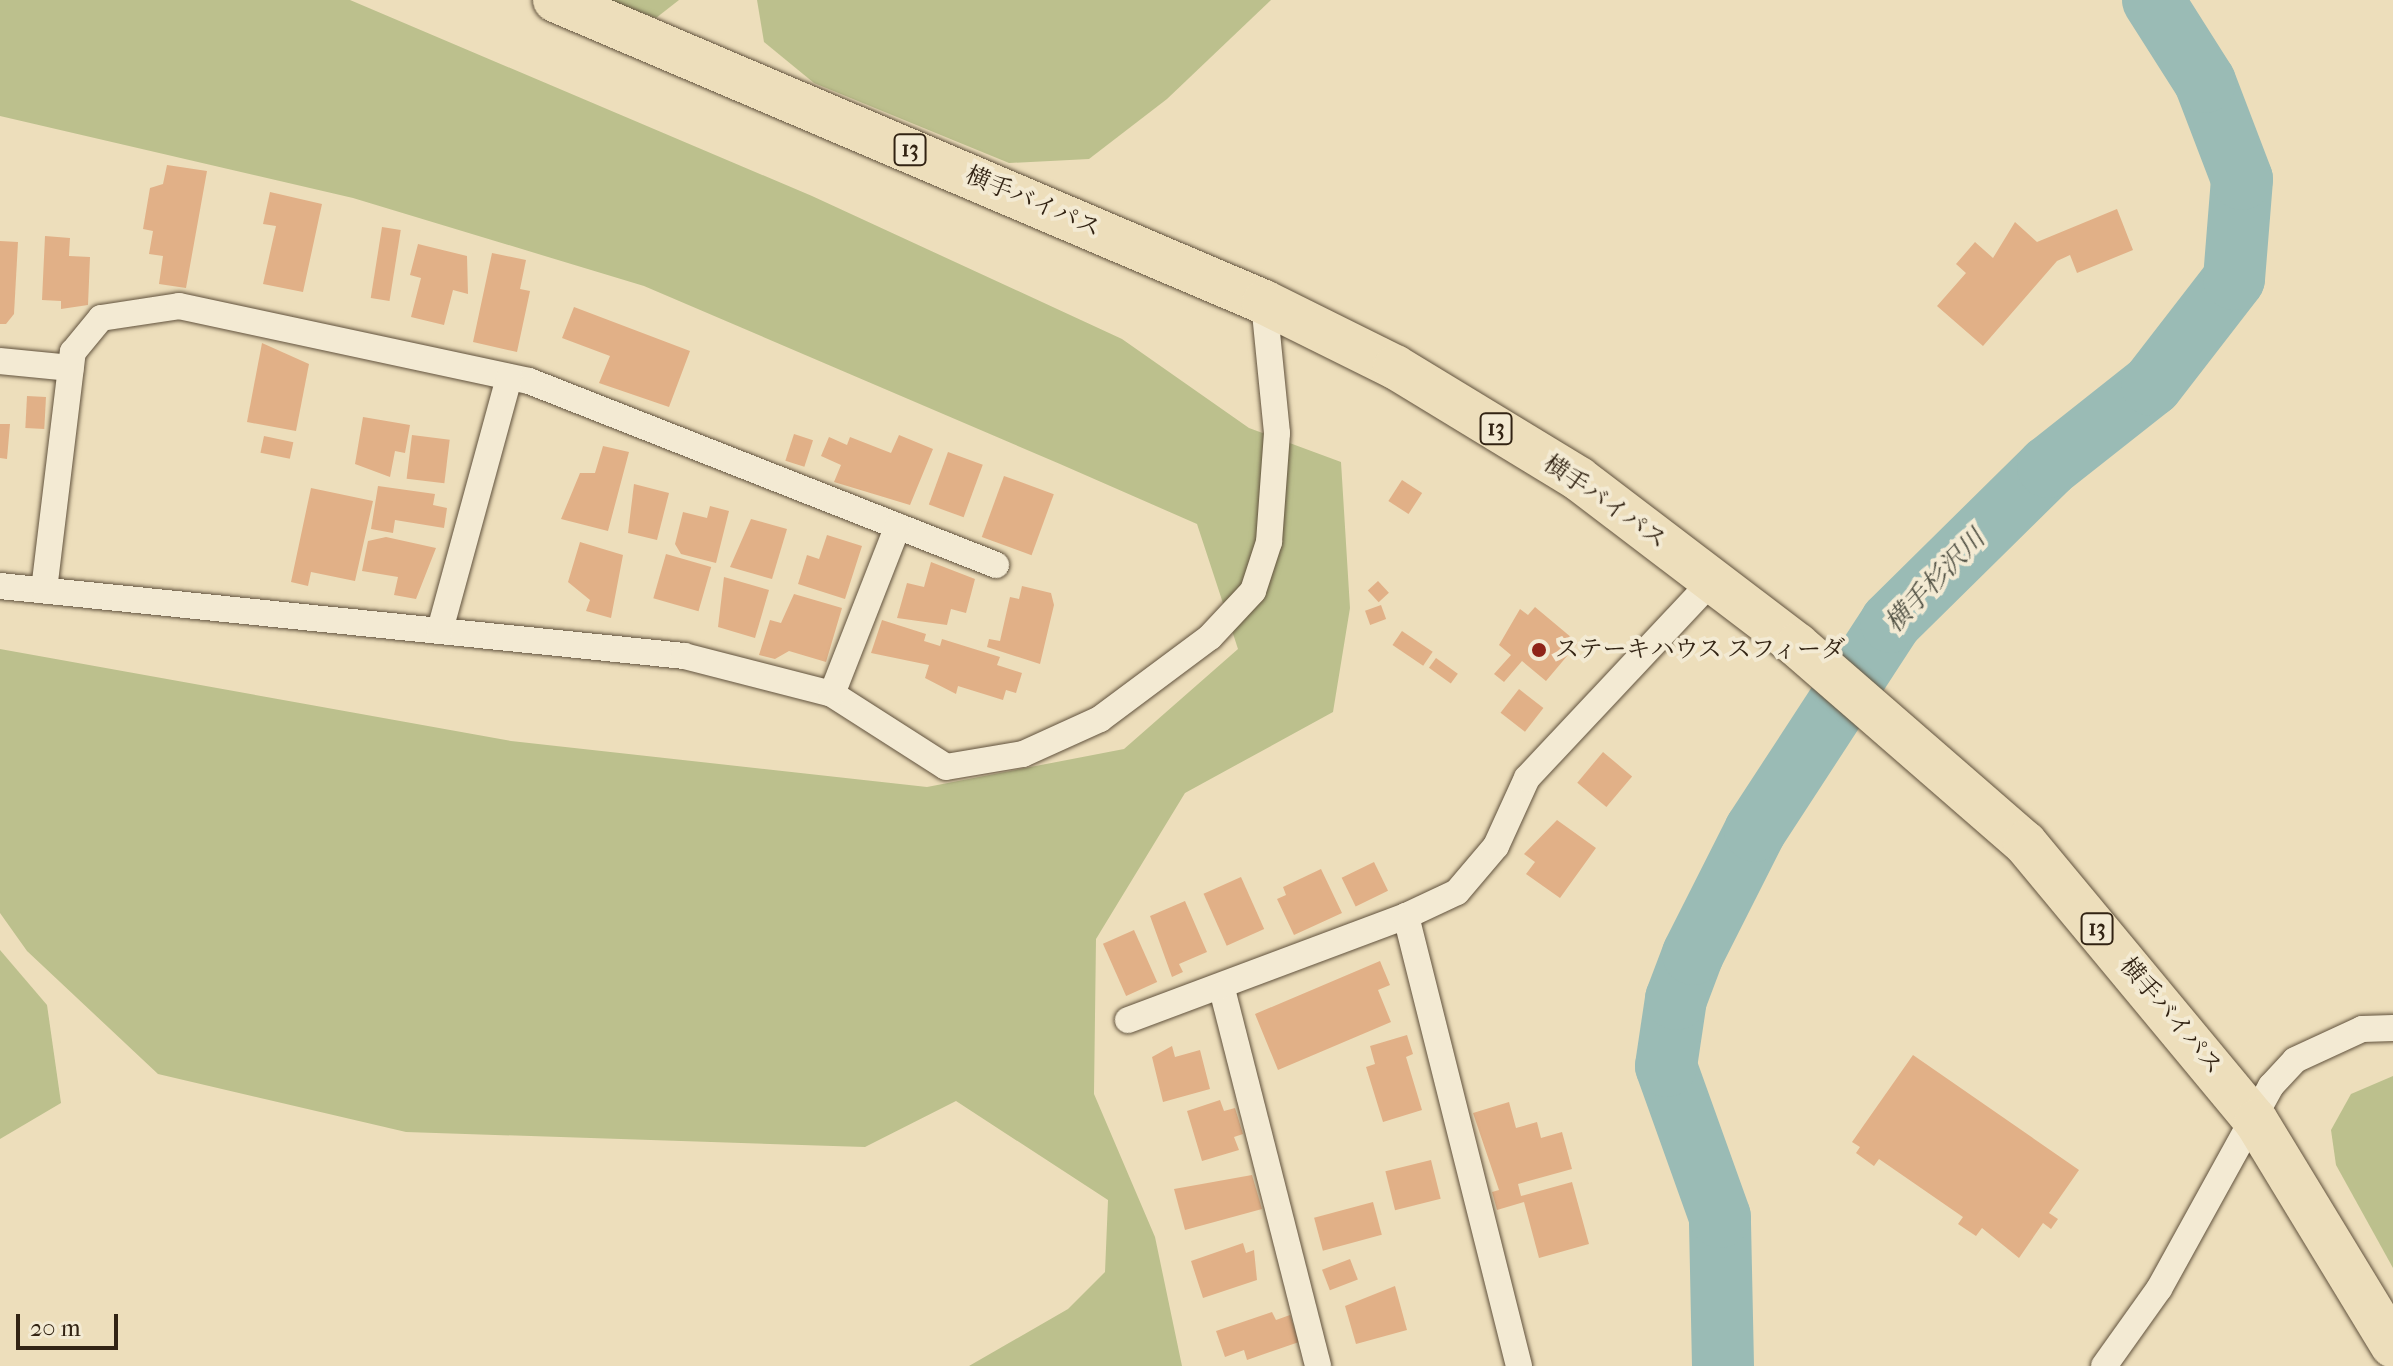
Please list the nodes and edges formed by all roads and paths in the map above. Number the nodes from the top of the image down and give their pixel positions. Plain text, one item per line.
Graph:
1 (555, 0) edge
2 (1264, 302) junction
3 (0, 361) edge
4 (71, 368) junction
5 (509, 377) junction
6 (898, 526) junction
7 (996, 565) dead end
8 (1713, 580) junction
9 (0, 586) edge
10 (44, 590) junction
11 (440, 630) junction
12 (832, 694) junction
13 (1406, 916) junction
14 (1222, 989) junction
15 (1128, 1020) dead end
16 (2393, 1028) edge
17 (2256, 1121) junction
18 (2393, 1346) edge
19 (1318, 1366) edge
20 (1519, 1366) edge
21 (2104, 1366) edge

1 - 2 highway, 横手バイパス / 13
2 - 8 highway, 横手バイパス / 13
2 - 12 street
3 - 4 street
4 - 5 street
4 - 10 street
5 - 6 street
5 - 11 street
6 - 7 street
6 - 12 street
8 - 13 street
8 - 17 highway, 横手バイパス / 13
9 - 10 street
10 - 11 street
11 - 12 street
13 - 14 street
13 - 20 street
14 - 15 street
14 - 19 street
16 - 17 street
17 - 18 highway, 横手バイパス / 13
17 - 21 street

